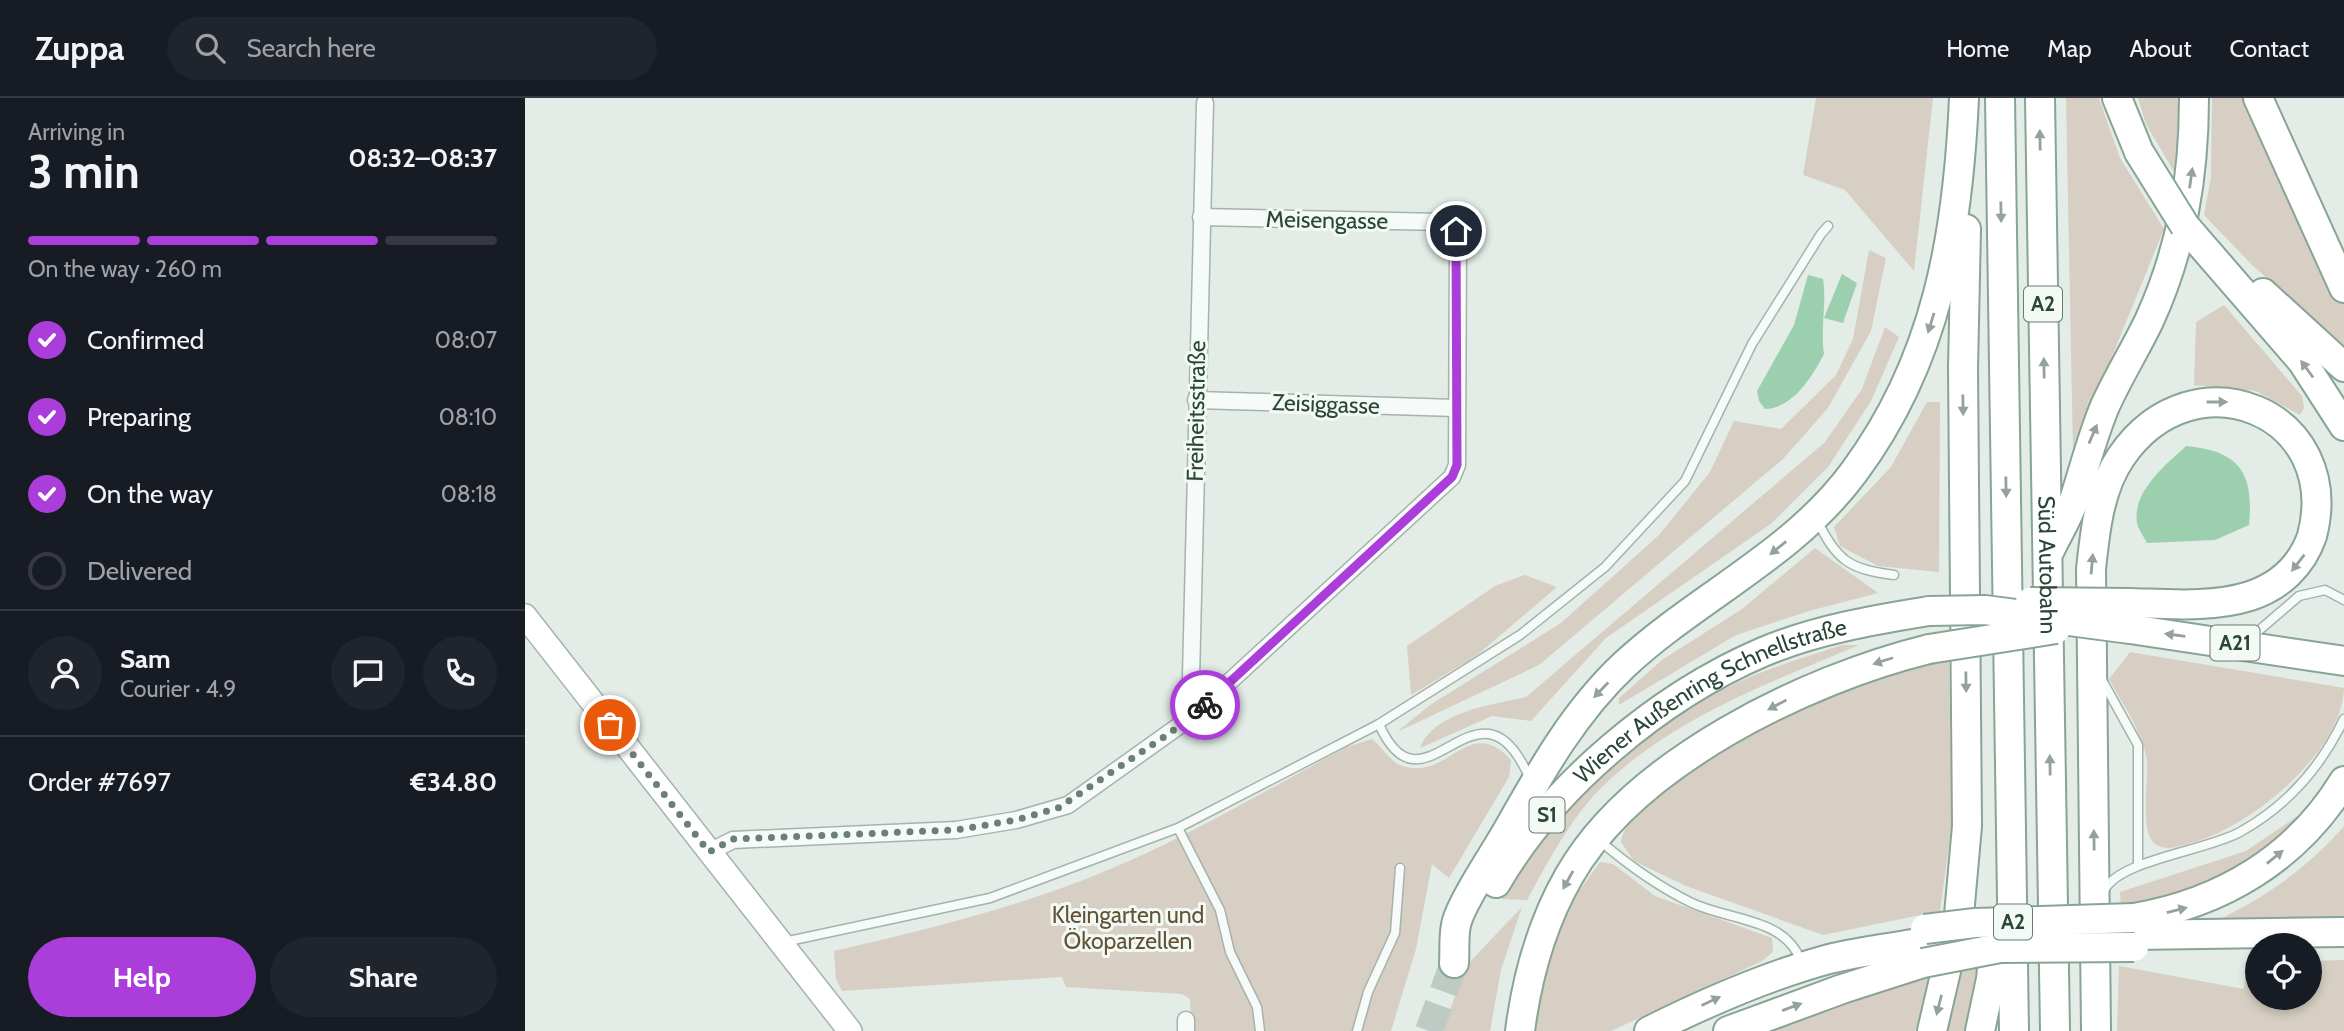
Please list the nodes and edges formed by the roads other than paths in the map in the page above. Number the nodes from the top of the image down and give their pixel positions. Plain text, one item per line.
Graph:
1 (2000, 98) edge
2 (2040, 98) edge
3 (2117, 98) edge
4 (2194, 98) edge
5 (1205, 103) dead end
6 (2261, 105) edge
7 (1964, 111) edge
8 (1201, 217) junction
9 (1828, 226) dead end
10 (2344, 245) edge
11 (2235, 275) junction
12 (2344, 288) edge
13 (2344, 367) edge
14 (1196, 400) junction
15 (1455, 408) junction
16 (2344, 426) edge
17 (1815, 516) junction
18 (2047, 556) junction
19 (1894, 575) dead end
20 (2344, 600) edge
21 (1985, 610) junction
22 (2026, 615) joint
23 (525, 616) edge
24 (2129, 616) junction
25 (2083, 625) junction
26 (2244, 644) junction
27 (2342, 661) edge
28 (2092, 663) junction
29 (1190, 718) junction
30 (2344, 719) edge
31 (1379, 724) junction
32 (2344, 781) edge
33 (1533, 786) junction
34 (2011, 814) junction
35 (1178, 828) junction
36 (1596, 838) junction
37 (709, 852) junction
38 (2138, 864) junction
39 (1401, 868) dead end
40 (2094, 915) junction
41 (2344, 932) edge
42 (2134, 933) junction
43 (781, 943) junction
44 (1924, 945) junction
45 (1804, 967) junction
46 (1528, 982) junction
47 (850, 1031) edge
48 (1261, 1031) edge
49 (1357, 1031) edge
50 (1504, 1031) edge
51 (1520, 1031) edge
52 (1649, 1031) edge
53 (1728, 1031) edge
54 (1932, 1031) edge
55 (1980, 1031) edge
56 (2014, 1031) edge
57 (2055, 1031) edge
58 (2096, 1031) edge

1 -> 34 highway, Süd Autobahn / A2
18 -> 2 highway, Süd Autobahn / A2
3 - 11 highway, bridge
18 -> 4 highway
5 - 8 street, Freiheitsstraße
6 - 10 highway
6 - 12 highway
7 -> 17 highway
7 -> 54 highway
8 - 14 street, Freiheitsstraße
8 - 15 street, Meisengasse
9 - 31 lane
11 - 13 highway
16 -> 11 highway
14 - 15 street, Zeisiggasse
14 - 29 street, Freiheitsstraße
15 - 29 street
17 - 19 lane
17 -> 33 highway
57 -> 18 highway, Süd Autobahn / A2
20 - 26 lane
21 - 22 highway, Wiener Außenring Schnellstraße / S1, bridge
21 - 24 highway, bridge
21 - 33 highway, Wiener Außenring Schnellstraße / S1, bridge
22 - 25 highway, A21, bridge
23 - 37 main road
24 - 25 highway, A21, bridge
26 -> 24 highway, A21
28 -> 24 highway
25 -> 36 highway, bridge
26 - 27 highway, A21
28 - 38 lane
40 -> 28 highway
29 - 37 street
30 - 38 lane
31 - 33 lane
31 - 35 lane
42 -> 32 highway
34 - 55 highway
34 - 56 highway, Süd Autobahn / A2
35 - 43 lane
35 - 48 lane
36 - 45 lane
36 -> 46 highway
37 - 43 main road
38 - 40 lane
39 - 49 lane
40 - 58 highway
41 - 42 highway
42 - 44 highway
42 - 44 highway, bridge
43 - 47 main road
44 - 45 highway
53 -> 44 highway
52 -> 45 highway
46 - 50 highway
46 - 51 highway

